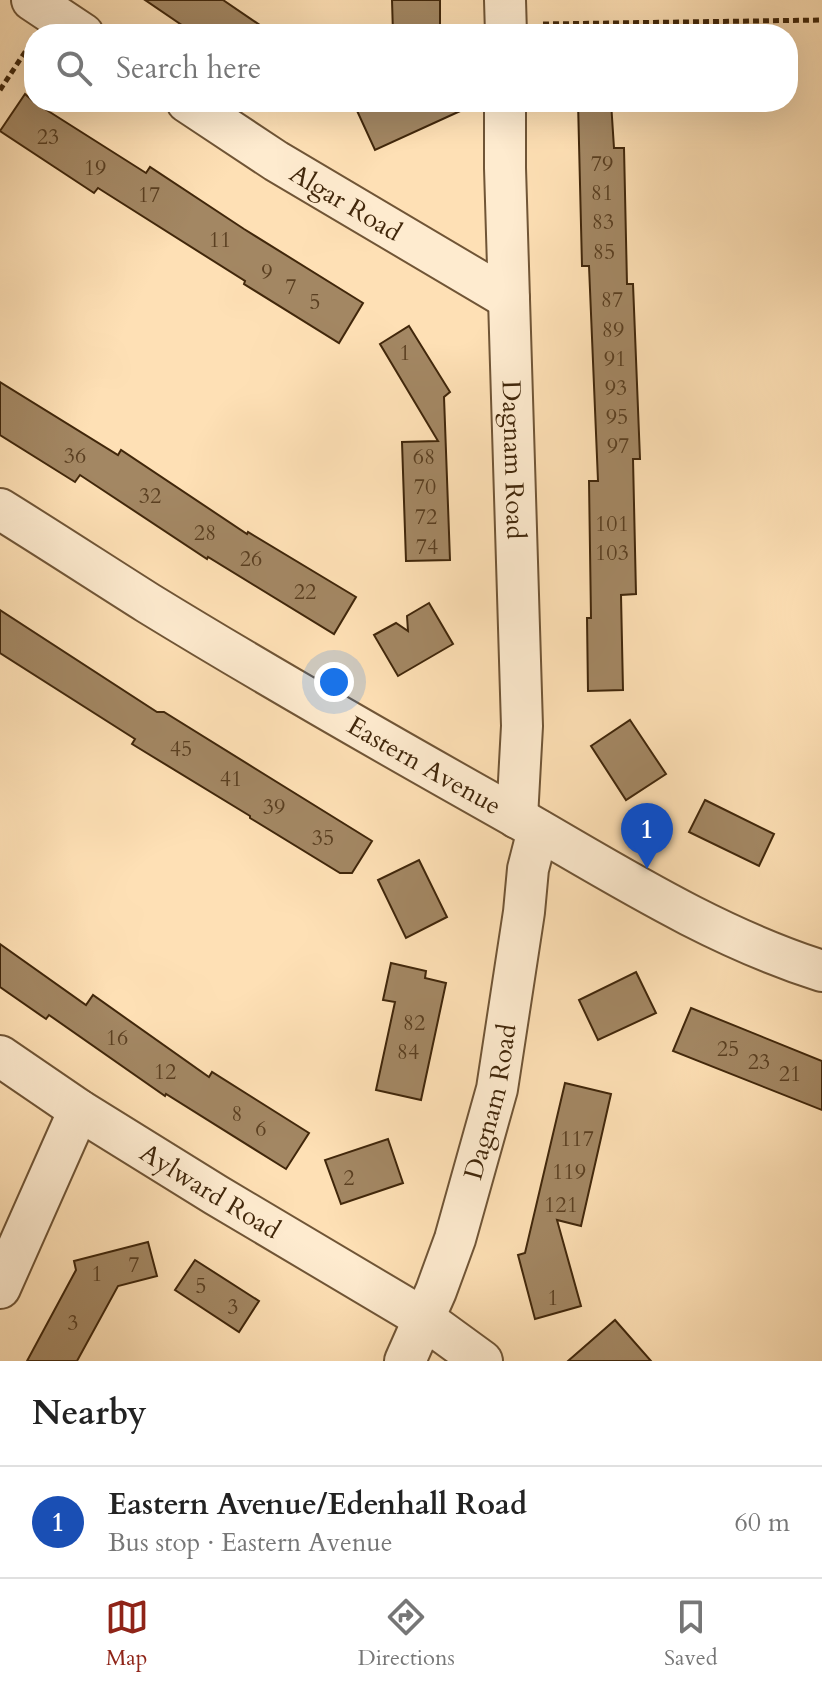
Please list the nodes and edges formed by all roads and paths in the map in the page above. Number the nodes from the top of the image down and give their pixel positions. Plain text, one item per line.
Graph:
1 (32, 0) edge
2 (505, 20) edge
3 (822, 20) edge
4 (68, 24) edge
5 (24, 54) edge
6 (0, 90) edge
7 (202, 112) edge
8 (505, 112) edge
9 (509, 299) junction
10 (0, 509) edge
11 (527, 824) junction
12 (822, 971) edge
13 (0, 1056) edge
14 (79, 1110) junction
15 (0, 1288) edge
16 (423, 1318) junction
17 (405, 1361) edge
18 (482, 1361) edge

1 - 4 street
2 - 3 path
5 - 6 path
7 - 9 street, Algar Road
8 - 9 street, Dagnam Road
9 - 11 street, Dagnam Road
10 - 11 street, Eastern Avenue
11 - 12 street, Eastern Avenue
11 - 16 street, Dagnam Road
13 - 14 street, Aylward Road
14 - 15 street
14 - 16 street, Aylward Road
16 - 17 street, Dagnam Road
16 - 18 street, Aylward Road

